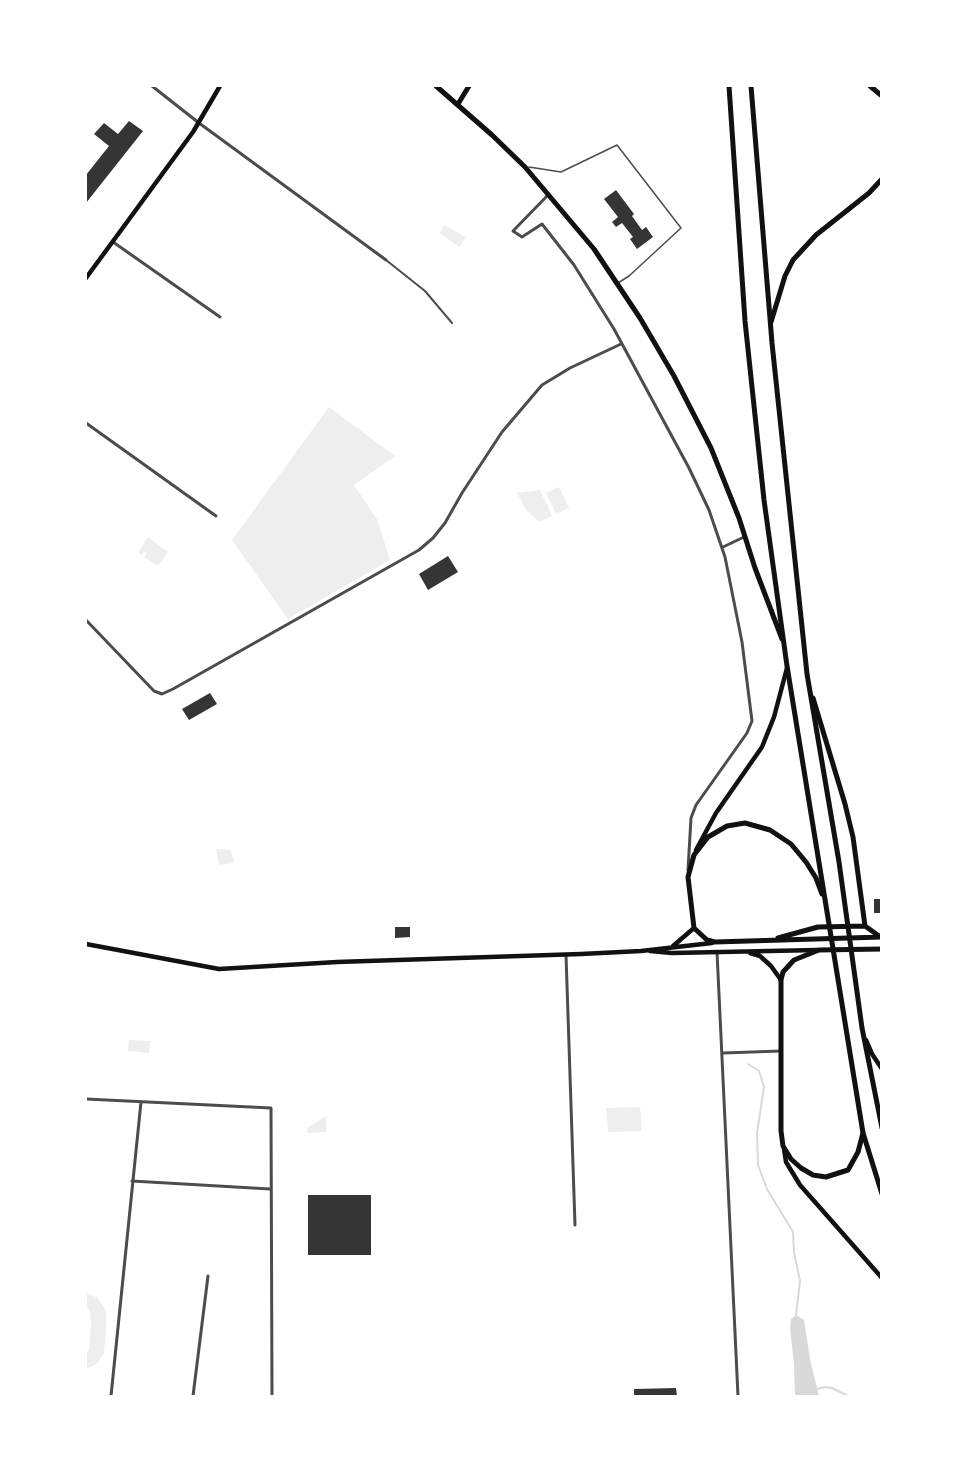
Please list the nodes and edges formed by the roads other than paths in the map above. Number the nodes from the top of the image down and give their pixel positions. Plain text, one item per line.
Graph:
1 (152, 86) edge
2 (220, 86) edge
3 (436, 86) edge
4 (469, 86) edge
5 (870, 86) edge
6 (751, 87) edge
7 (730, 88) edge
8 (882, 96) edge
9 (458, 104) junction
10 (198, 123) junction
11 (525, 167) junction
12 (882, 179) edge
13 (549, 194) junction
14 (113, 242) junction
15 (386, 260) joint
16 (86, 278) edge
17 (618, 283) junction
18 (220, 317) dead end
19 (452, 323) dead end
20 (771, 324) junction
21 (621, 344) junction
22 (86, 423) edge
23 (216, 516) dead end
24 (746, 536) junction
25 (722, 548) junction
26 (86, 620) edge
27 (785, 649) junction
28 (787, 666) junction
29 (807, 674) junction
30 (694, 855) junction
31 (688, 877) junction
32 (826, 904) junction
33 (865, 926) junction
34 (694, 928) junction
35 (881, 937) edge
36 (772, 940) junction
37 (715, 942) junction
38 (86, 944) edge
39 (672, 946) junction
40 (882, 949) edge
41 (819, 950) junction
42 (641, 951) junction
43 (717, 952) junction
44 (747, 952) junction
45 (566, 955) junction
46 (781, 980) junction
47 (862, 1028) junction
48 (781, 1051) junction
49 (722, 1053) junction
50 (882, 1069) edge
51 (86, 1100) edge
52 (141, 1102) junction
53 (882, 1128) edge
54 (863, 1132) junction
55 (783, 1146) junction
56 (132, 1180) junction
57 (270, 1189) junction
58 (882, 1194) edge
59 (575, 1225) dead end
60 (208, 1276) dead end
61 (882, 1278) edge
62 (111, 1396) edge
63 (193, 1396) edge
64 (272, 1396) edge
65 (738, 1396) edge

1 - 10 street
2 - 10 main road
3 - 9 main road
4 - 9 main road
5 - 8 main road
6 - 20 main road
7 - 27 main road
9 - 11 main road
10 - 14 main road
10 - 15 street
11 - 13 main road
11 - 17 lane
12 - 20 main road
13 - 17 main road
13 - 21 street
14 - 16 main road
14 - 18 street
15 - 19 street
17 - 24 main road
20 - 29 main road
21 - 25 street
21 - 26 street
22 - 23 street
24 - 25 street
24 - 27 main road
25 - 31 street
27 - 28 main road
28 - 30 main road
28 - 32 main road
29 - 33 main road
29 - 47 main road
30 - 31 main road
30 - 32 main road
31 - 34 main road
32 - 54 main road
33 - 35 main road
33 - 36 main road
34 - 37 main road
34 - 39 main road
35 - 36 main road
36 - 37 main road
37 - 39 main road
38 - 45 main road
39 - 42 main road
40 - 41 main road
41 - 44 main road
41 - 46 main road
42 - 43 main road
42 - 45 main road
43 - 44 main road
43 - 49 street
44 - 46 main road
45 - 59 street
46 - 48 main road
47 - 50 main road
47 - 53 main road
48 - 49 street
48 - 55 main road
49 - 65 street
51 - 52 street
52 - 56 street
52 - 57 street
54 - 55 main road
54 - 58 main road
55 - 61 main road
56 - 57 street
56 - 62 street
57 - 64 street
60 - 63 street

